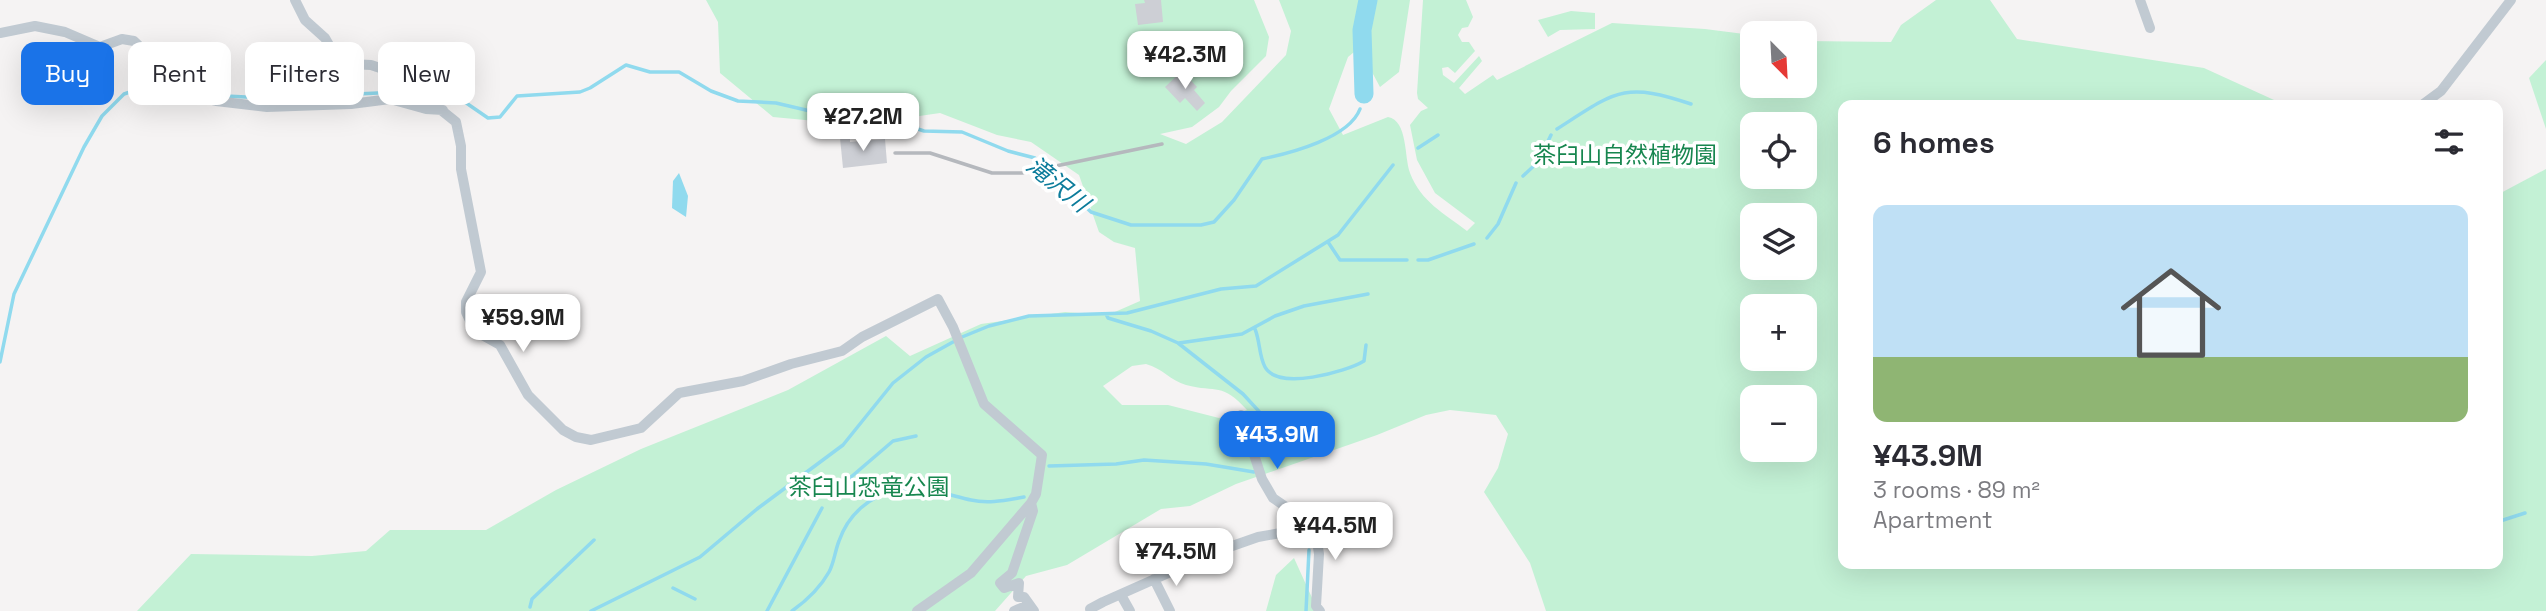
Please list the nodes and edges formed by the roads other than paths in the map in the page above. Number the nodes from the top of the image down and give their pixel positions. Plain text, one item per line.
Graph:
1 (295, 0) edge
2 (2140, 0) edge
3 (2511, 0) edge
4 (2150, 27) dead end
5 (0, 33) edge
6 (2429, 100) edge
7 (443, 110) junction
8 (1241, 415) dead end
9 (1031, 503) junction
10 (1315, 527) junction
11 (1154, 579) junction
12 (1121, 596) junction
13 (1031, 608) edge
14 (1089, 610) edge
15 (917, 611) edge
16 (1014, 611) edge
17 (1130, 611) edge
18 (1170, 611) edge
19 (1320, 611) edge

1 - 7 street
2 - 4 street
3 - 6 street
5 - 7 street
7 - 9 street
8 - 10 street
9 - 13 street
9 - 15 street
10 - 11 street
10 - 19 street
11 - 12 street
11 - 18 street
12 - 14 street
12 - 17 street
13 - 16 street

